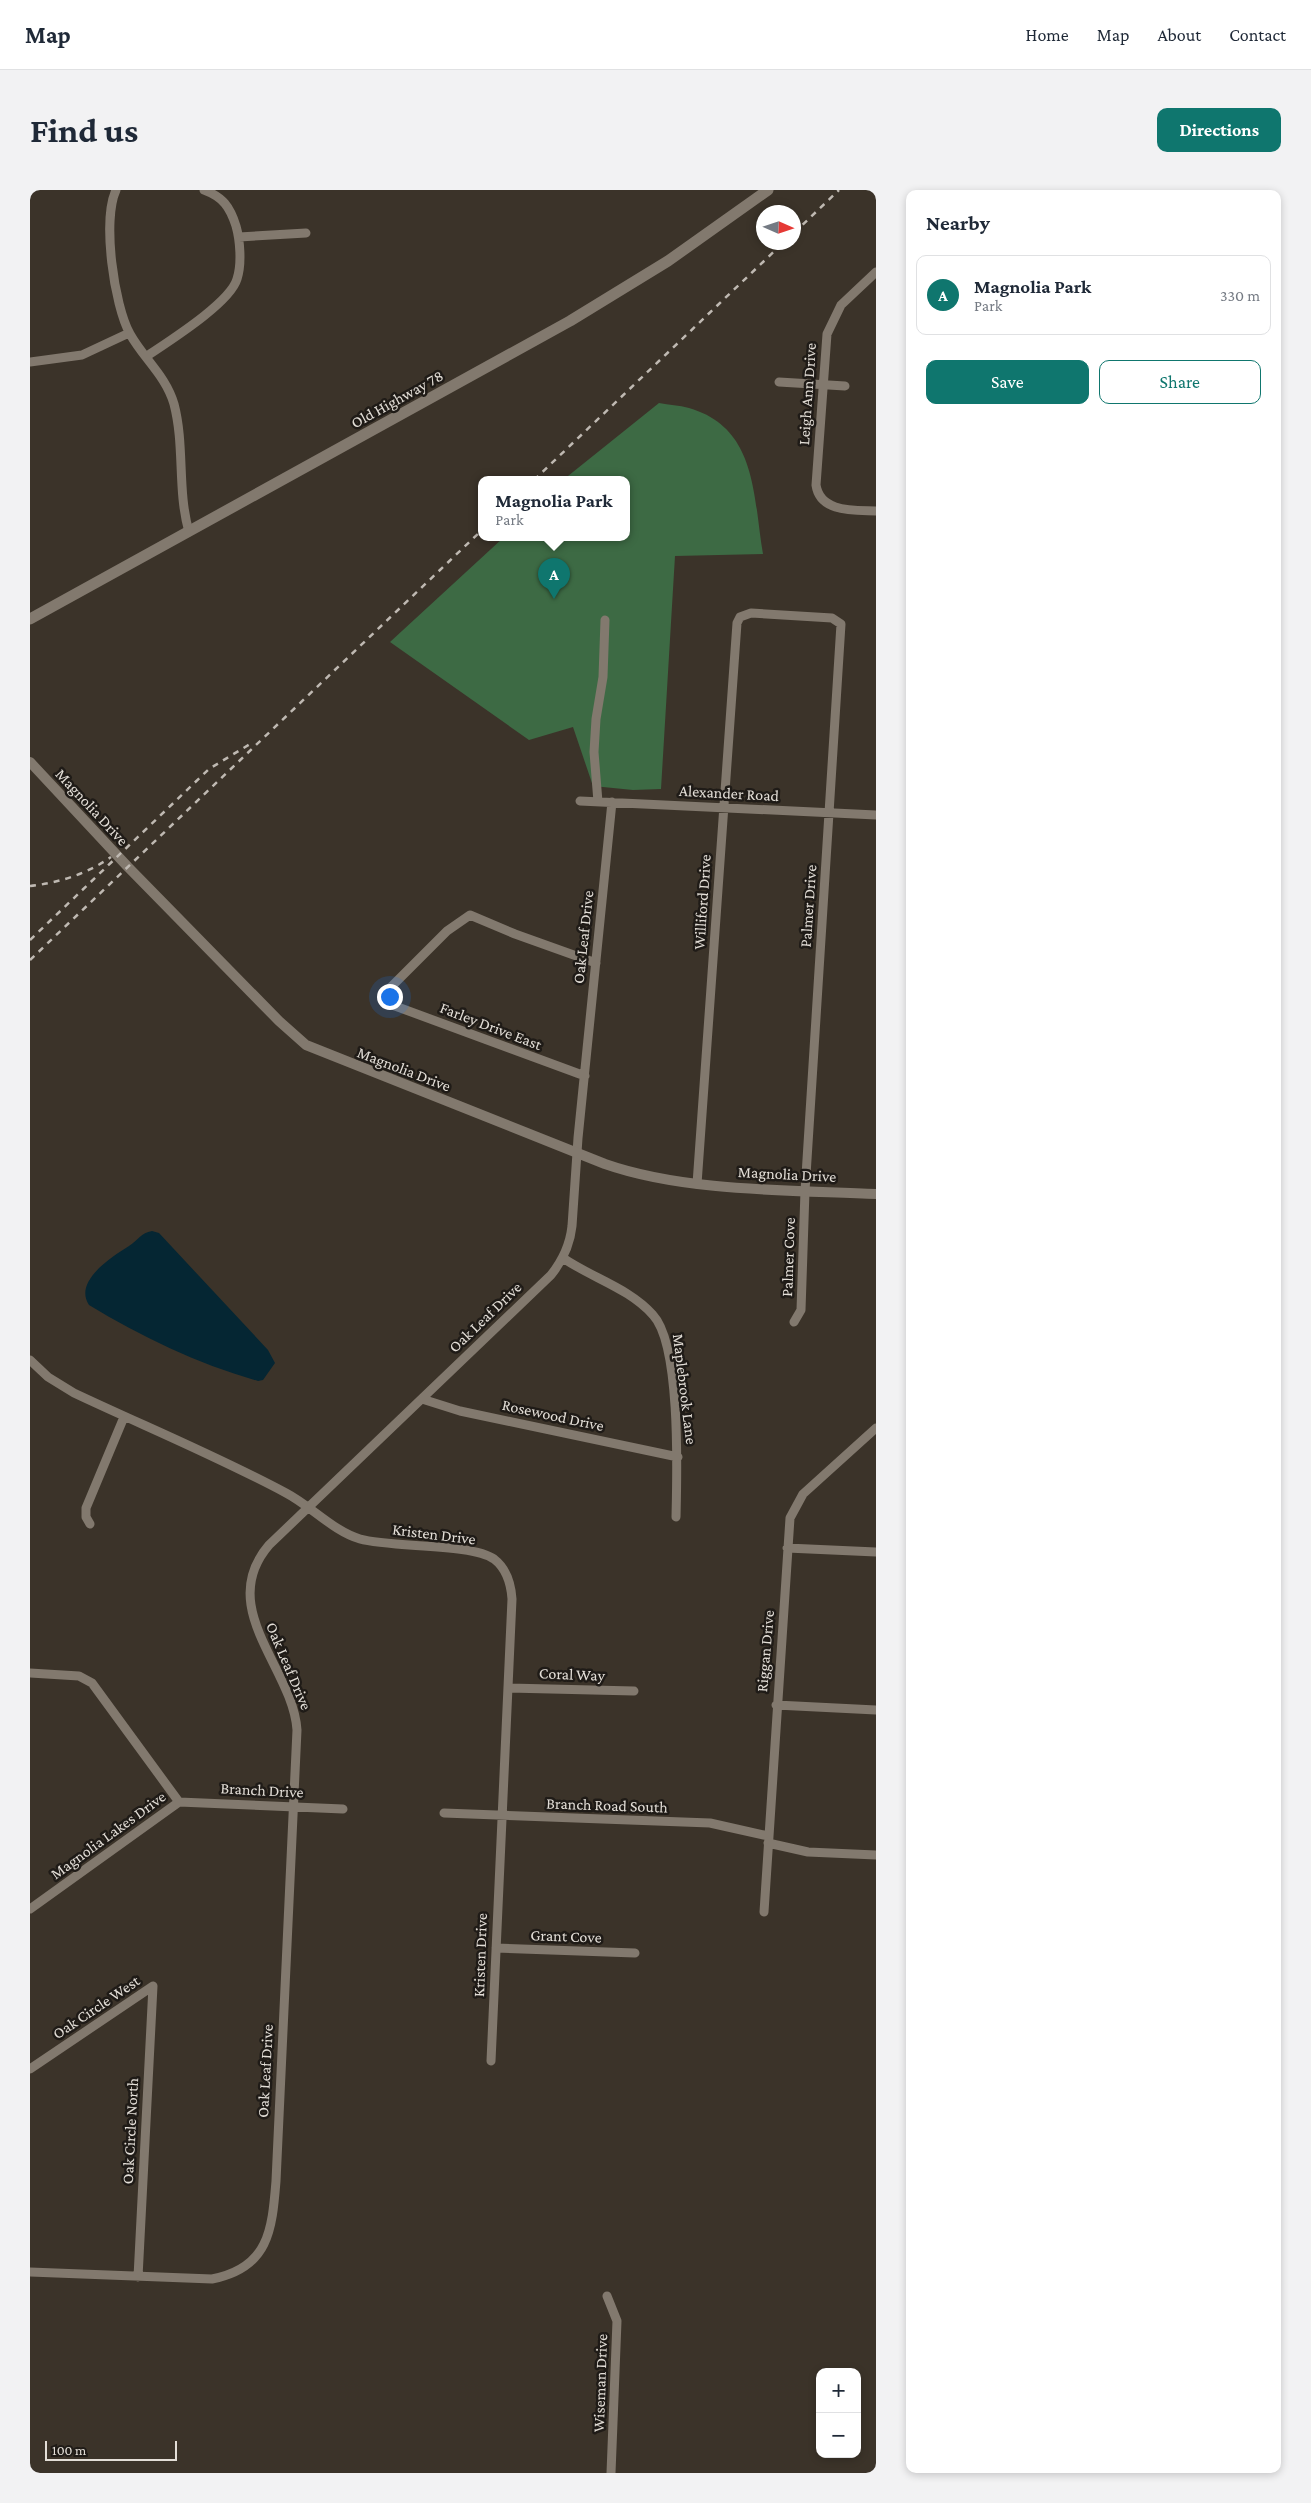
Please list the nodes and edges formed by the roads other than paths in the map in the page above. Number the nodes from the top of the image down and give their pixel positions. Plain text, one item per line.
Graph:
1 (116, 190) edge
2 (204, 190) edge
3 (768, 190) edge
4 (306, 233) dead end
5 (239, 237) junction
6 (876, 272) edge
7 (129, 333) junction
8 (147, 356) junction
9 (30, 362) edge
10 (779, 382) dead end
11 (822, 384) junction
12 (845, 386) dead end
13 (876, 511) edge
14 (188, 532) junction
15 (30, 619) edge
16 (605, 620) dead end
17 (841, 624) joint
18 (30, 762) edge
19 (580, 801) dead end
20 (598, 802) junction
21 (612, 802) junction
22 (724, 808) junction
23 (829, 813) junction
24 (876, 815) edge
25 (596, 963) junction
26 (585, 1076) junction
27 (578, 1153) junction
28 (697, 1184) junction
29 (805, 1190) junction
30 (876, 1194) edge
31 (563, 1258) junction
32 (794, 1322) dead end
33 (30, 1360) edge
34 (422, 1399) junction
35 (124, 1417) junction
36 (876, 1428) edge
37 (678, 1457) junction
38 (309, 1506) junction
39 (676, 1517) dead end
40 (90, 1524) dead end
41 (787, 1548) junction
42 (876, 1552) edge
43 (30, 1673) edge
44 (509, 1688) junction
45 (634, 1691) dead end
46 (776, 1705) junction
47 (876, 1710) edge
48 (179, 1802) junction
49 (294, 1807) junction
50 (343, 1809) dead end
51 (444, 1813) dead end
52 (503, 1816) junction
53 (768, 1840) junction
54 (876, 1855) edge
55 (30, 1909) edge
56 (764, 1912) dead end
57 (496, 1948) junction
58 (635, 1953) dead end
59 (153, 1986) joint
60 (491, 2062) dead end
61 (30, 2069) edge
62 (30, 2272) edge
63 (138, 2277) junction
64 (608, 2296) dead end
65 (611, 2473) edge

1 - 7 street
2 - 5 street
3 - 14 main road, Old Highway 78
4 - 5 street
5 - 8 street
6 - 11 street, Leigh Ann Drive
7 - 8 street
7 - 9 street
8 - 14 street
10 - 11 street
11 - 12 street
11 - 13 street, Leigh Ann Drive
14 - 15 main road, Old Highway 78
16 - 20 street
17 - 22 street, Williford Drive
17 - 23 street, Palmer Drive
18 - 27 street, Magnolia Drive
19 - 20 street, Alexander Road
20 - 21 street, Alexander Road
21 - 22 street, Alexander Road
21 - 25 street, Oak Leaf Drive
22 - 23 street, Alexander Road
22 - 28 street, Williford Drive
23 - 24 street, Alexander Road
23 - 29 street, Palmer Drive
25 - 26 street, Oak Leaf Drive
25 - 26 street, Farley Drive East
26 - 27 street, Oak Leaf Drive
27 - 28 street, Magnolia Drive
27 - 31 street, Oak Leaf Drive
28 - 29 street, Magnolia Drive
29 - 30 street, Magnolia Drive
29 - 32 street, Palmer Cove
31 - 34 street, Oak Leaf Drive
31 - 37 street, Maplebrook Lane
33 - 35 street, Kristen Drive
34 - 37 street, Rosewood Drive
34 - 38 street, Oak Leaf Drive
35 - 38 street, Kristen Drive
35 - 40 street
36 - 41 street, Riggan Drive
37 - 39 street, Maplebrook Lane
38 - 44 street, Kristen Drive
38 - 49 street, Oak Leaf Drive
41 - 42 street
41 - 46 street, Riggan Drive
43 - 48 street
44 - 45 street, Coral Way
44 - 52 street, Kristen Drive
46 - 47 street
46 - 53 street, Riggan Drive
48 - 49 street, Branch Drive
48 - 55 street, Magnolia Lakes Drive
49 - 50 street, Branch Drive
49 - 63 street, Oak Leaf Drive
51 - 52 street, Branch Road South
52 - 53 street, Branch Road South
52 - 57 street, Kristen Drive
53 - 54 street, Branch Road South
53 - 56 street, Riggan Drive
57 - 58 street, Grant Cove
57 - 60 street, Kristen Drive
59 - 61 street, Oak Circle West
59 - 63 street, Oak Circle North
62 - 63 street, Oak Leaf Drive
64 - 65 street, Wiseman Drive

